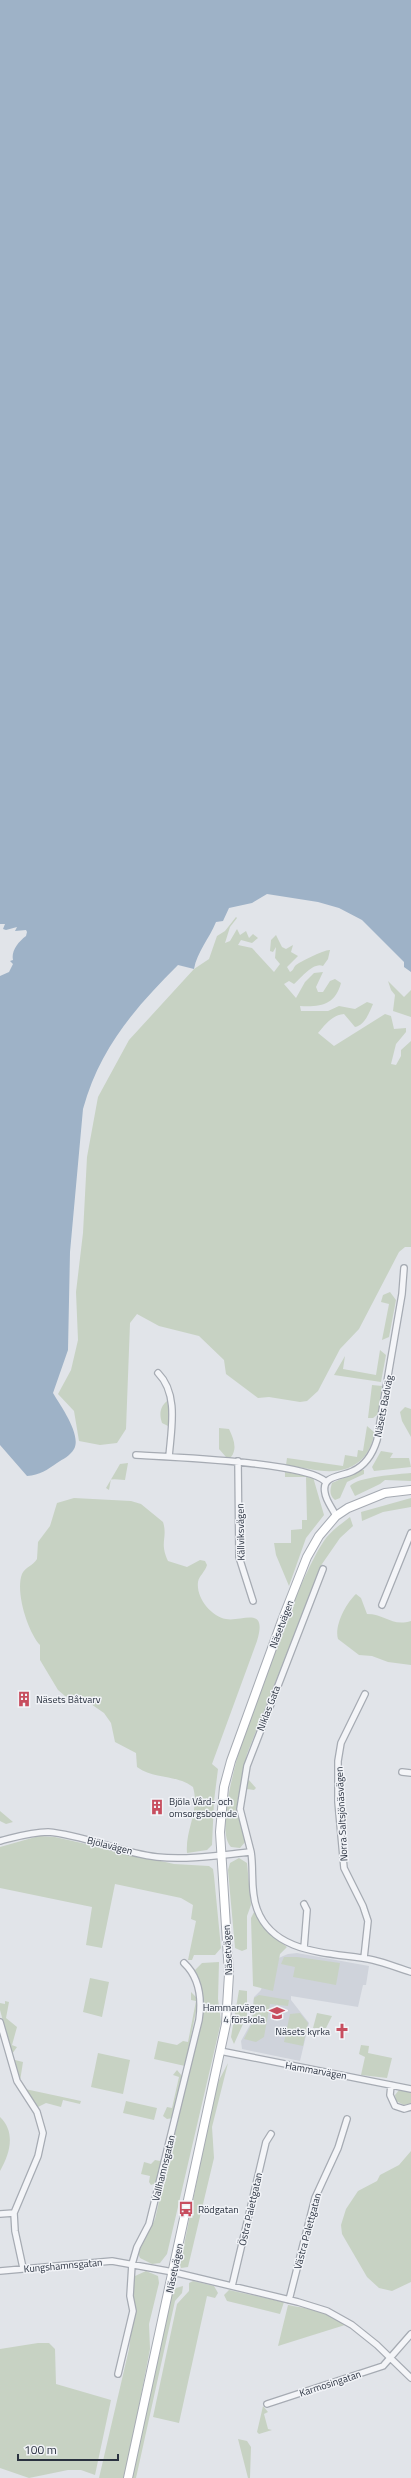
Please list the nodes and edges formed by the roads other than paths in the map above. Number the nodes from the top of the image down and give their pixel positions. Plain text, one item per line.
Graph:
1 (404, 1268) dead end
2 (158, 1373) dead end
3 (136, 1455) dead end
4 (169, 1457) junction
5 (238, 1462) junction
6 (326, 1482) junction
7 (411, 1490) edge
8 (336, 1516) junction
9 (411, 1533) edge
10 (323, 1569) dead end
11 (253, 1601) dead end
12 (382, 1605) dead end
13 (366, 1694) dead end
14 (402, 1772) dead end
15 (411, 1773) edge
16 (0, 1841) edge
17 (251, 1852) junction
18 (221, 1855) junction
19 (304, 1904) dead end
20 (304, 1948) junction
21 (364, 1958) junction
22 (184, 1963) dead end
23 (411, 1972) edge
24 (0, 2022) edge
25 (220, 2051) junction
26 (391, 2085) junction
27 (411, 2089) edge
28 (411, 2107) edge
29 (347, 2119) dead end
30 (270, 2134) dead end
31 (14, 2213) junction
32 (0, 2214) edge
33 (132, 2264) junction
34 (23, 2268) junction
35 (0, 2271) edge
36 (173, 2272) junction
37 (232, 2286) junction
38 (289, 2300) junction
39 (411, 2334) edge
40 (391, 2358) junction
41 (118, 2374) dead end
42 (411, 2378) edge
43 (267, 2404) dead end
44 (128, 2478) edge

1 - 6 street, Näsets Badväg
2 - 4 street
3 - 4 street
4 - 5 street
5 - 6 street
5 - 11 street, Källviksvägen
6 - 8 street
7 - 8 street, Näsetvägen
8 - 18 street, Näsetvägen
9 - 12 street
10 - 17 street, Niklas Gata
13 - 21 street, Norra Saltsjönäsvägen
14 - 15 street
16 - 18 street, Bjölavägen
17 - 18 street, Bjölavägen
17 - 20 street, Niklas Gata
18 - 25 street, Näsetvägen
19 - 20 street
20 - 21 street, Niklas Gata
21 - 23 street, Niklas Gata
22 - 33 street, Vallhamnsgatan
24 - 31 street
25 - 26 street, Hammarvägen
25 - 36 street, Näsetvägen
26 - 27 street, Hammarvägen
26 - 28 street
29 - 38 street, Västra Palettgatan
30 - 37 street, Östra Palettgatan
31 - 32 street
31 - 34 street
33 - 34 street, Kungshamnsgatan
33 - 36 street, Kungshamnsgatan
33 - 41 street, Vallhamnsgatan
34 - 35 street, Kungshamnsgatan
36 - 37 street
36 - 44 street, Näsetvägen
37 - 38 street
38 - 40 street
39 - 40 street, Karmosingatan
40 - 42 street
40 - 43 street, Karmosingatan

